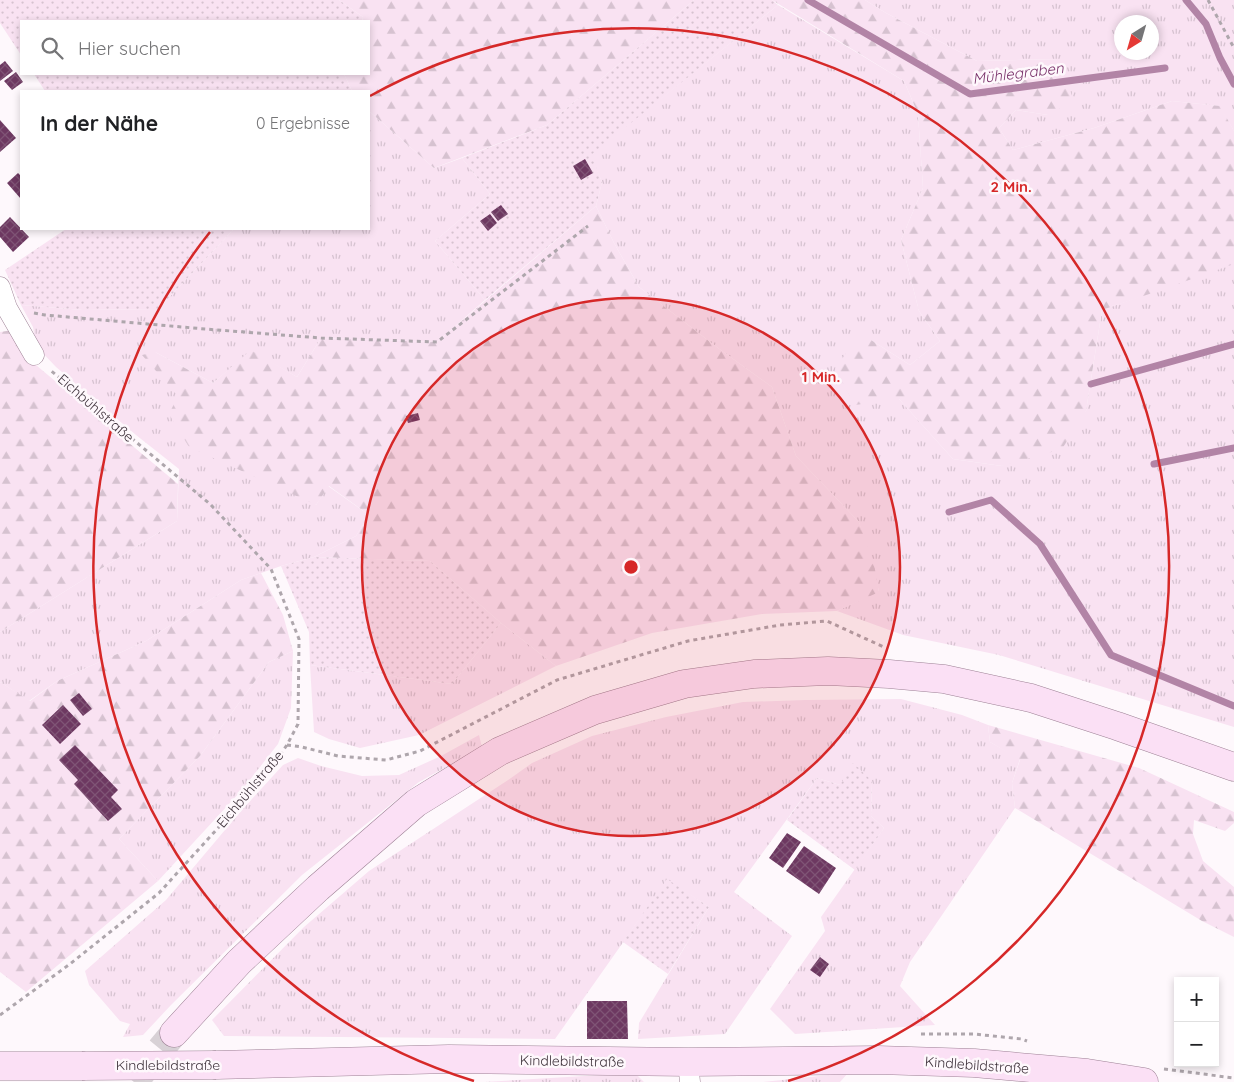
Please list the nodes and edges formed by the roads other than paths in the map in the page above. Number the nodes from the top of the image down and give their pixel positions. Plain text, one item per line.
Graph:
1 (0, 287) edge
2 (34, 355) road end
3 (1234, 767) edge
4 (174, 1033) tunnel mouth
5 (0, 1066) edge
6 (689, 1072) edge
7 (1144, 1082) edge

1 - 2 street
3 - 4 main road
5 - 6 main road, Kindlebildstraße, bridge
6 - 7 main road, Kindlebildstraße

